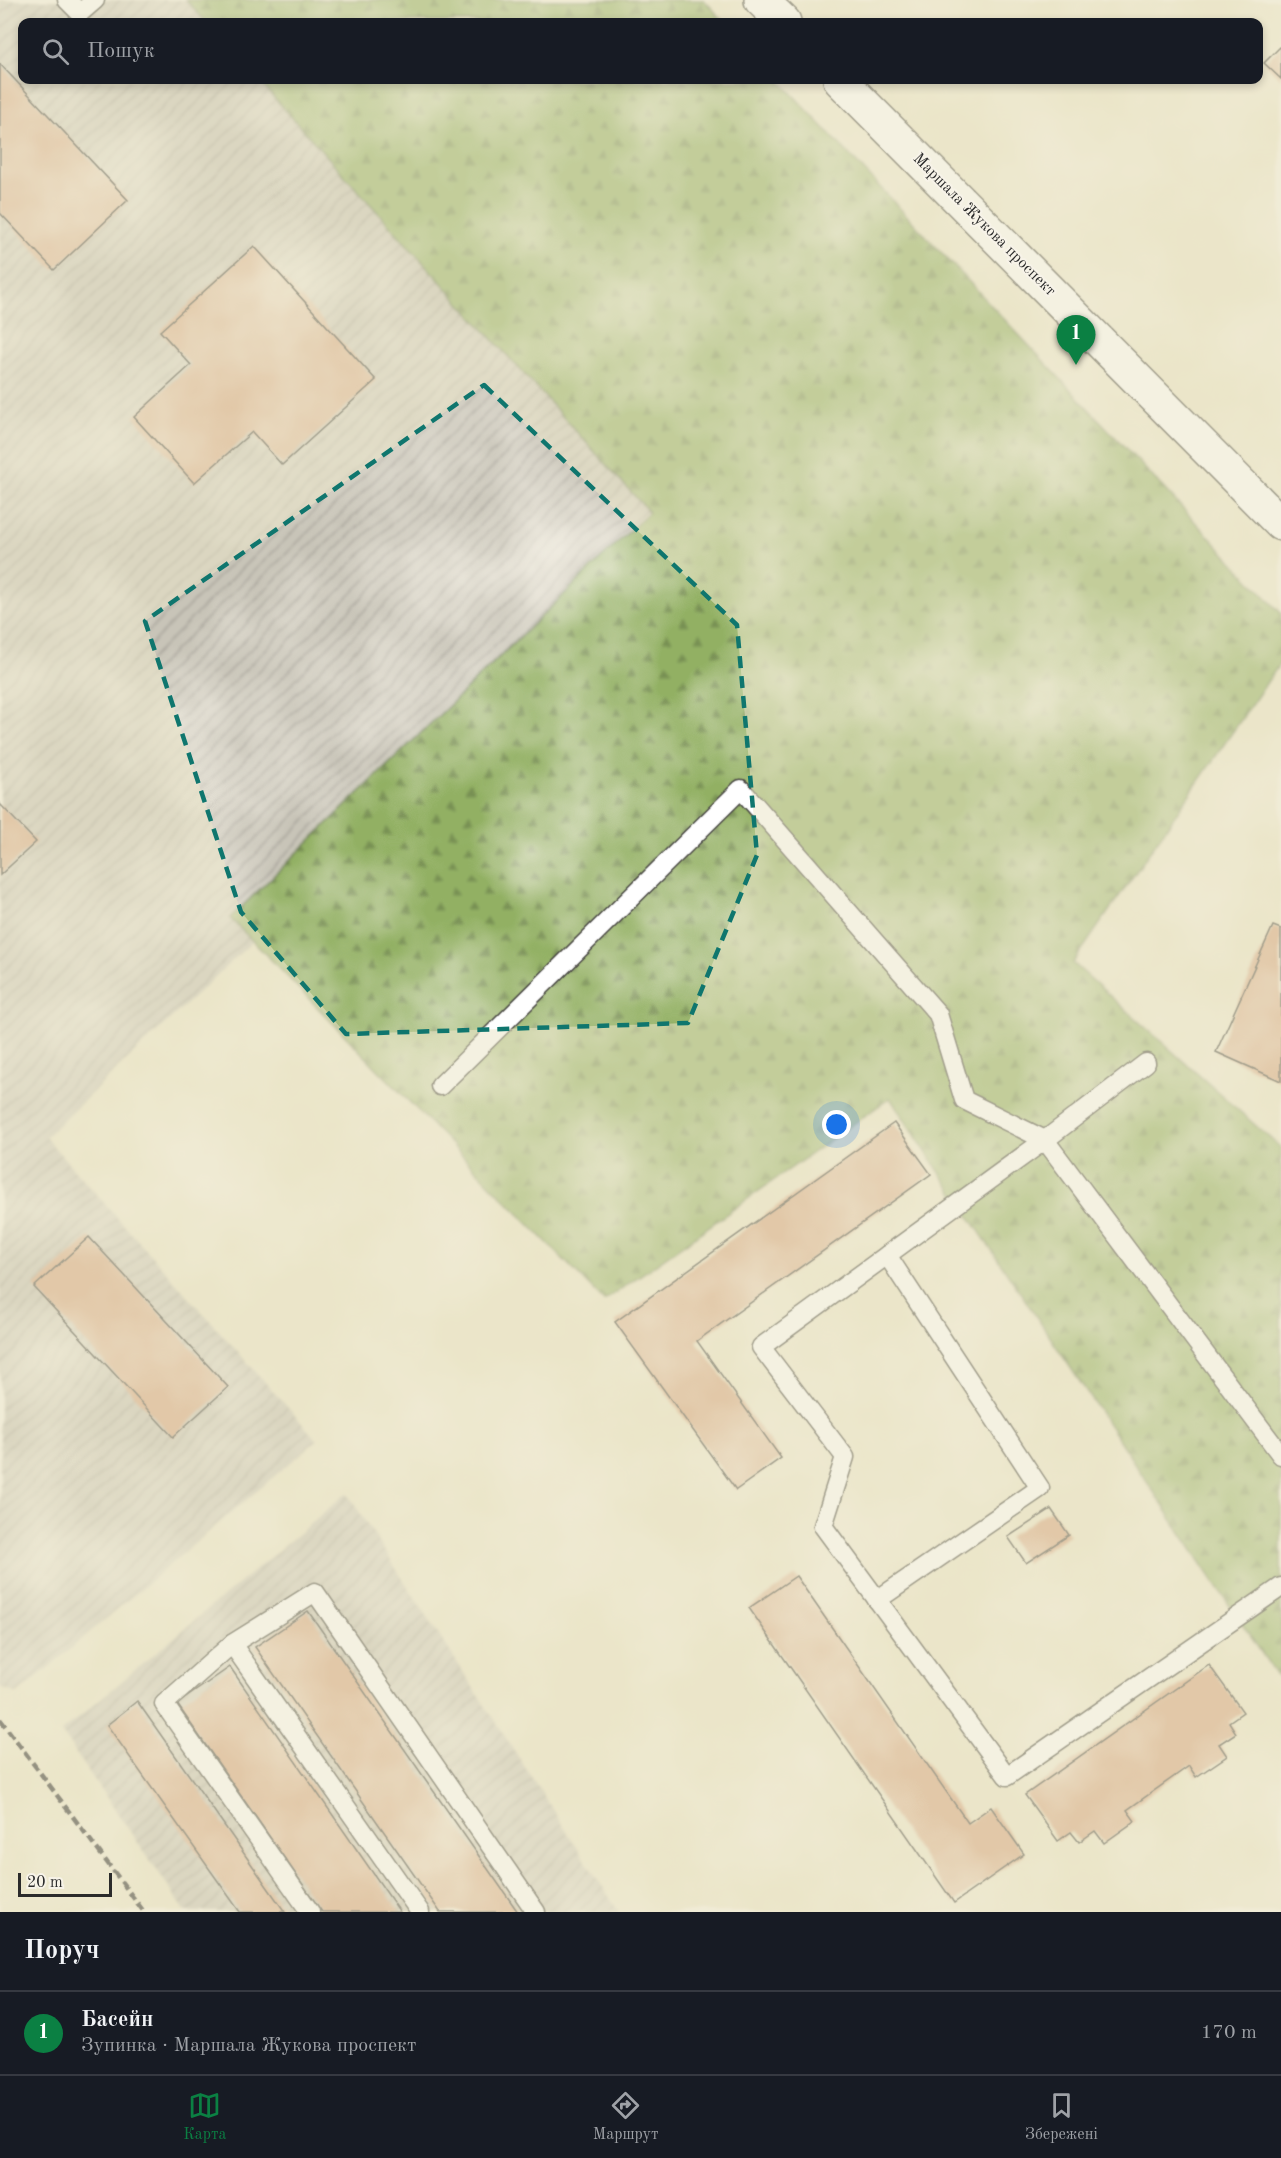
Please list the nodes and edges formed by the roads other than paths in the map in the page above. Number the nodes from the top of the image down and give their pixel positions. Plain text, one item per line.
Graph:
1 (67, 0) edge
2 (95, 0) edge
3 (761, 0) edge
4 (780, 18) edge
5 (844, 84) edge
6 (1281, 524) edge
7 (1146, 1063) dead end
8 (440, 1086) dead end
9 (1045, 1140) junction
10 (887, 1255) junction
11 (1281, 1455) edge
12 (1281, 1587) edge
13 (877, 1600) junction
14 (232, 1644) junction
15 (310, 1912) edge
16 (420, 1912) edge
17 (536, 1912) edge

1 - 2 lane
3 - 4 street
5 - 6 street, Маршала Жукова проспект
7 - 9 lane
8 - 9 lane
9 - 10 lane
9 - 11 lane
10 - 13 lane
10 - 13 lane
12 - 13 lane
14 - 15 lane
14 - 16 lane
14 - 17 lane

